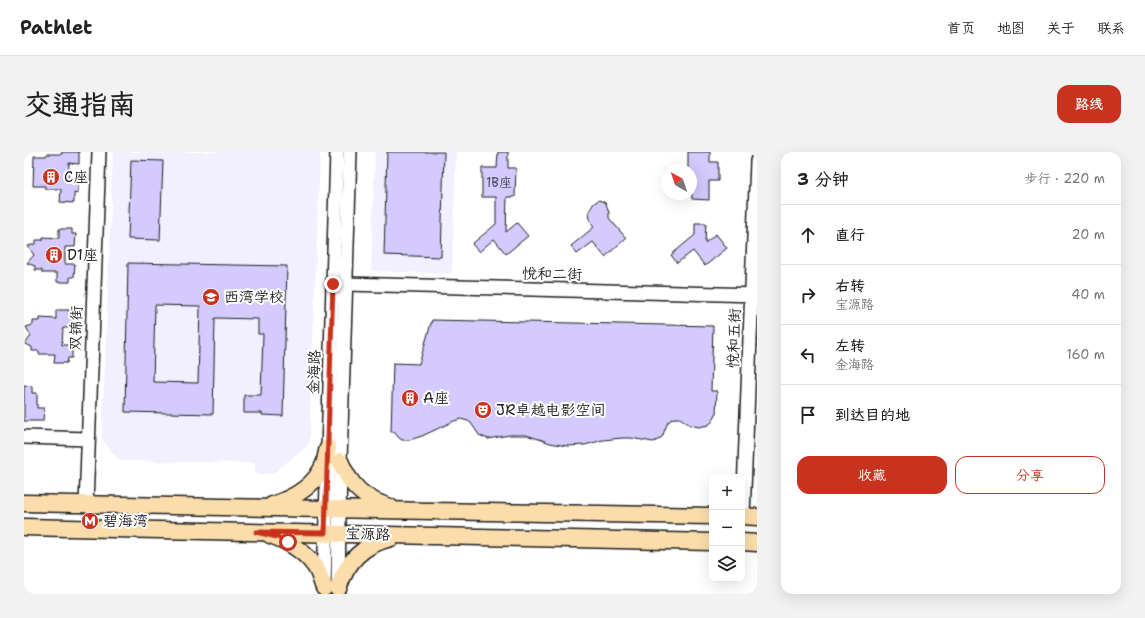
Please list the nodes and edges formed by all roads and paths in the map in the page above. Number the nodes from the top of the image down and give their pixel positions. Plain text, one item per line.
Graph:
1 (99, 152) edge
2 (337, 152) edge
3 (350, 152) edge
4 (757, 161) edge
5 (346, 284) junction
6 (754, 294) edge
7 (24, 437) edge
8 (88, 439) junction
9 (328, 448) junction
10 (340, 462) junction
11 (24, 504) edge
12 (86, 505) junction
13 (263, 508) junction
14 (333, 509) junction
15 (405, 511) junction
16 (709, 516) edge
17 (747, 516) edge
18 (24, 527) edge
19 (256, 532) junction
20 (332, 533) junction
21 (415, 536) junction
22 (709, 542) edge
23 (745, 542) edge
24 (757, 543) edge
25 (331, 591) edge

1 - 8 street, 双锦街
2 - 9 street, 金海路
3 - 5 street, 金海路
4 - 6 street, 悦和五街
5 - 6 street, 悦和二街
5 - 10 street, 金海路
6 - 17 street, 悦和五街
7 - 8 street
8 - 12 street, 双锦街
9 - 13 main road
9 - 14 street, 金海路
10 - 14 street, 金海路
10 - 15 main road
11 - 12 main road, 宝源路
12 - 13 main road, 宝源路
13 - 14 main road, 宝源路
14 - 15 main road, 宝源路
14 - 20 street, 金海路
15 - 16 main road, 宝源路
18 - 19 main road, 宝源路
19 - 20 main road, 宝源路
19 - 25 main road
20 - 21 main road, 宝源路
20 - 25 street, 金海路
21 - 22 main road, 宝源路
21 - 25 main road
23 - 24 main road

